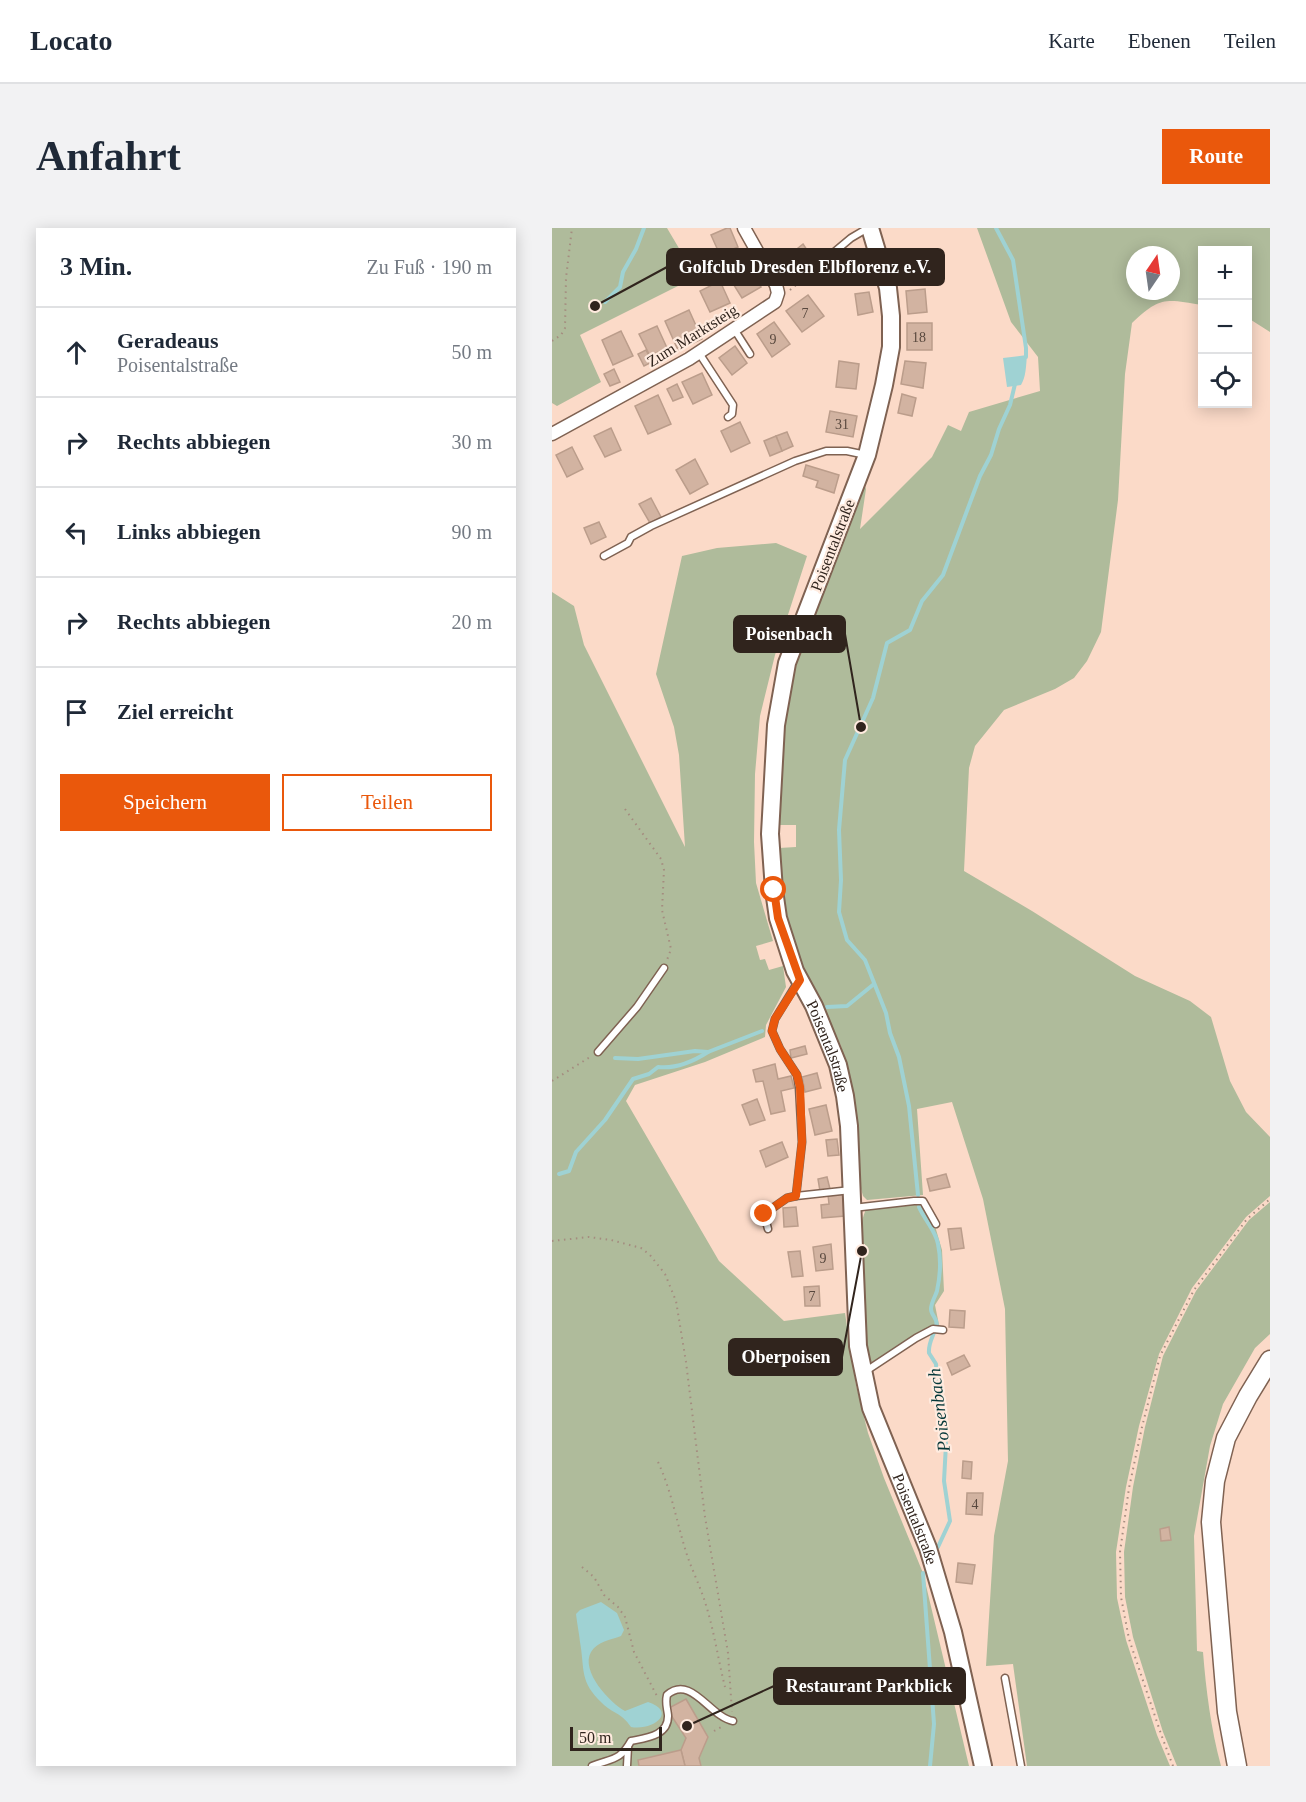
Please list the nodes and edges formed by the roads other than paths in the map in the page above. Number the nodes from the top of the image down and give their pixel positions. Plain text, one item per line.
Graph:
1 (744, 228) edge
2 (869, 228) edge
3 (808, 274) road end
4 (734, 329) junction
5 (699, 352) junction
6 (750, 354) dead end
7 (728, 417) dead end
8 (552, 434) edge
9 (867, 455) junction
10 (604, 556) dead end
11 (664, 968) road end
12 (800, 980) junction
13 (598, 1052) road end
14 (852, 1190) junction
15 (796, 1196) junction
16 (853, 1208) junction
17 (936, 1224) dead end
18 (768, 1229) dead end
19 (943, 1330) dead end
20 (1270, 1360) edge
21 (863, 1373) junction
22 (1005, 1678) dead end
23 (733, 1721) road end
24 (628, 1747) junction
25 (616, 1759) junction
26 (592, 1766) edge
27 (627, 1766) edge
28 (983, 1766) edge
29 (1021, 1766) edge
30 (1237, 1766) edge

1 - 4 street, Zum Marktsteig
2 - 3 lane
2 - 9 main road, Poisentalstraße
4 - 5 street, Zum Marktsteig
4 - 6 lane
5 - 7 lane
5 - 8 street, Zum Marktsteig
9 - 10 lane
9 - 12 main road, Poisentalstraße
11 - 13 lane
12 - 14 main road, Poisentalstraße
12 - 15 lane
14 - 15 lane
14 - 16 main road, Poisentalstraße
15 - 18 lane
16 - 17 lane
16 - 21 main road, Poisentalstraße
19 - 21 lane
20 - 30 main road
21 - 28 main road, Poisentalstraße
22 - 29 lane
23 - 24 lane
24 - 25 lane
24 - 27 lane
25 - 26 lane
25 - 27 lane

